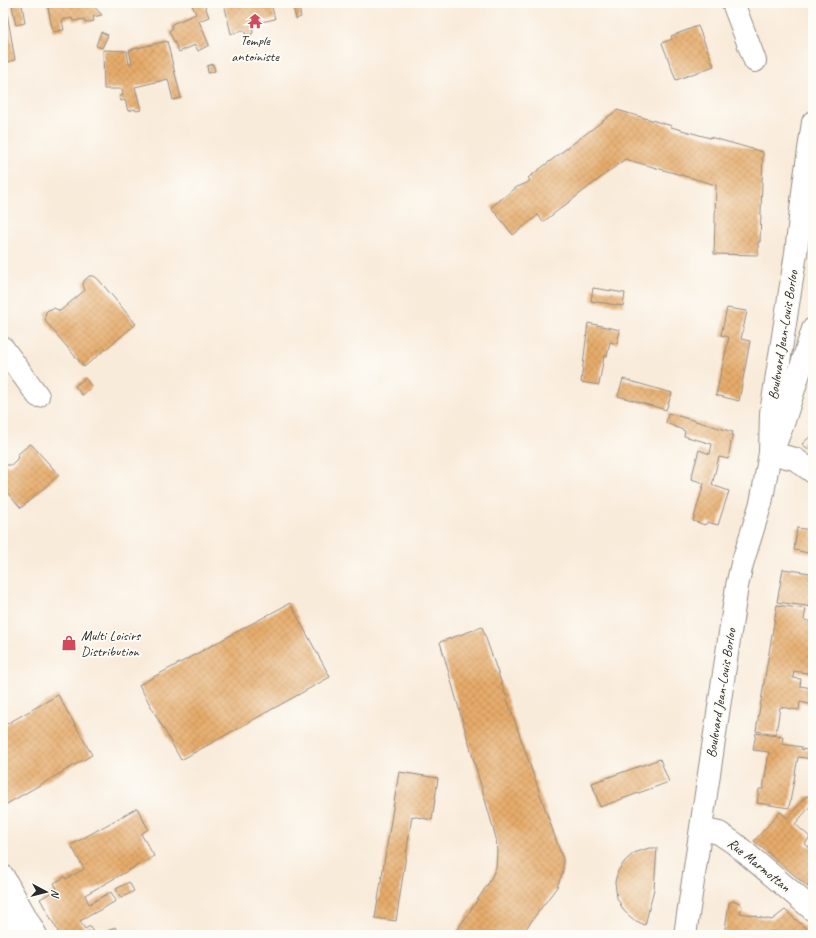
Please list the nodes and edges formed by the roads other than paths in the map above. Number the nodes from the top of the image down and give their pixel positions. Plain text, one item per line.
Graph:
1 (733, 3) edge
2 (755, 61) dead end
3 (813, 122) edge
4 (813, 329) edge
5 (3, 348) edge
6 (38, 396) dead end
7 (770, 454) junction
8 (813, 472) edge
9 (701, 829) junction
10 (3, 876) edge
11 (3, 909) edge
12 (813, 910) edge
13 (18, 935) edge
14 (36, 935) edge
15 (685, 935) edge

1 - 2 main road
3 - 7 main road, Boulevard Jean-Louis Borloo
4 - 7 main road, Boulevard Jean-Louis Borloo
5 - 6 main road
7 - 8 main road
7 - 9 main road, Boulevard Jean-Louis Borloo
9 - 12 main road, Rue Marmottan
9 - 15 main road, Boulevard Jean-Louis Borloo
10 - 14 main road
11 - 13 main road

